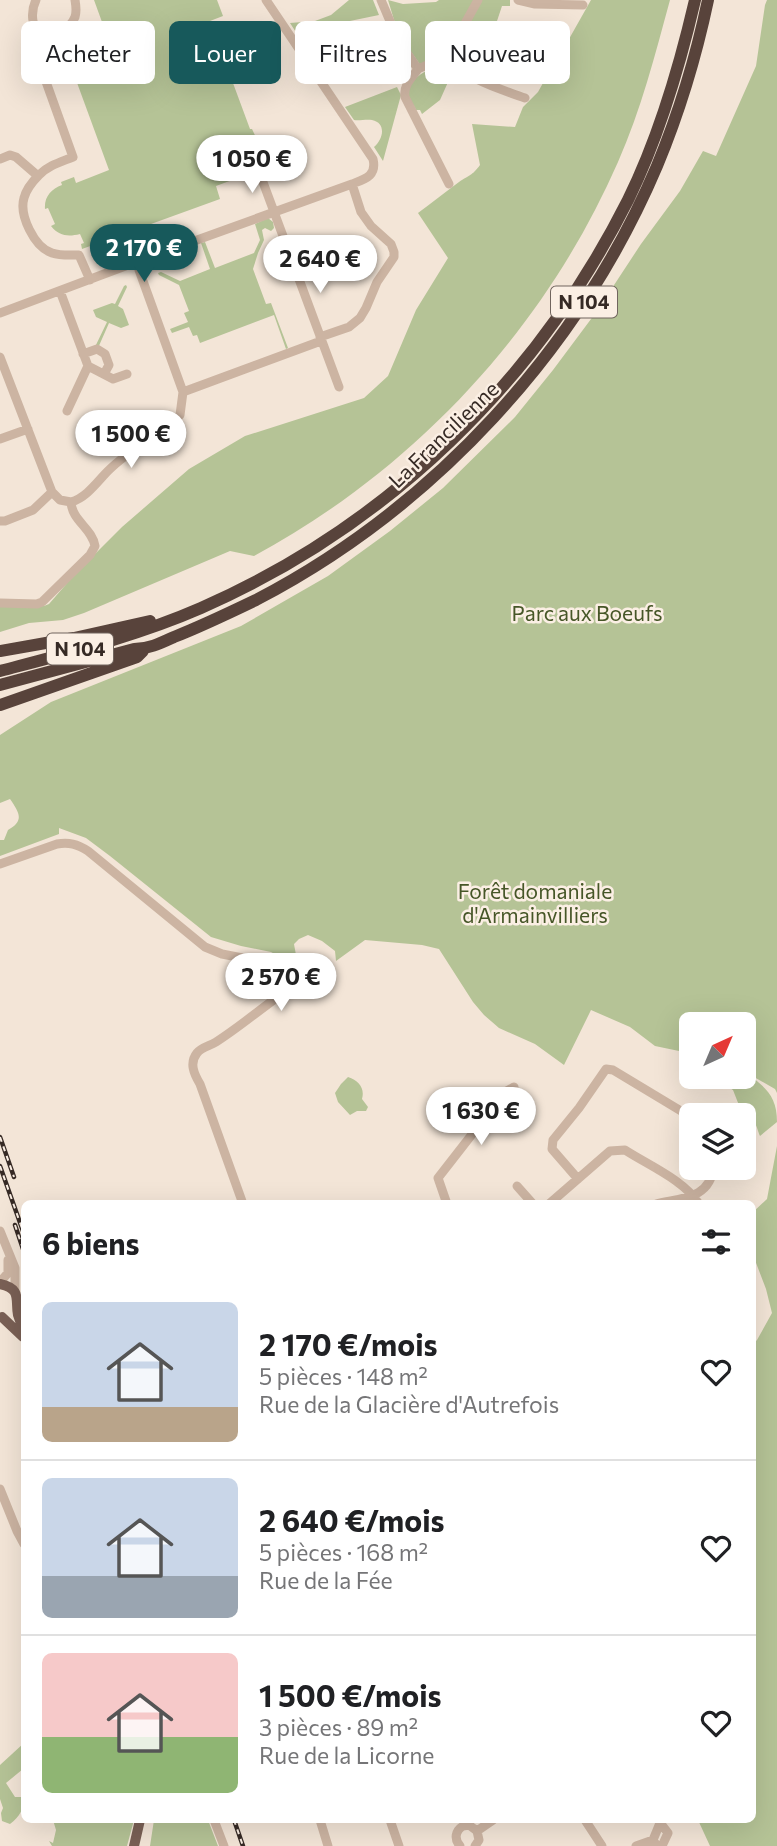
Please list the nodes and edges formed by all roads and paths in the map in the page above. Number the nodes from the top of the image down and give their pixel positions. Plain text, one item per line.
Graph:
1 (35, 0) edge
2 (75, 0) edge
3 (266, 0) edge
4 (381, 0) edge
5 (478, 0) edge
6 (518, 0) edge
7 (695, 0) edge
8 (708, 0) edge
9 (583, 5) dead end
10 (34, 21) edge
11 (72, 21) edge
12 (390, 21) edge
13 (466, 21) edge
14 (411, 59) edge
15 (425, 66) edge
16 (418, 69) junction
17 (47, 84) edge
18 (488, 84) edge
19 (525, 98) dead end
20 (0, 159) edge
21 (257, 166) dead end
22 (38, 176) junction
23 (352, 184) junction
24 (449, 184) dead end
25 (275, 213) junction
26 (137, 264) junction
27 (90, 280) junction
28 (60, 291) junction
29 (0, 313) edge
30 (320, 339) junction
31 (83, 354) junction
32 (0, 359) edge
33 (88, 366) junction
34 (104, 374) junction
35 (127, 374) dead end
36 (339, 387) dead end
37 (183, 392) junction
38 (67, 411) dead end
39 (28, 429) junction
40 (0, 439) edge
41 (51, 492) junction
42 (71, 502) junction
43 (0, 521) edge
44 (0, 603) edge
45 (160, 624) junction
46 (145, 649) junction
47 (0, 651) edge
48 (0, 671) edge
49 (0, 685) edge
50 (0, 705) edge
51 (0, 864) edge
52 (514, 1087) dead end
53 (679, 1110) edge
54 (578, 1179) junction
55 (710, 1180) edge
56 (517, 1186) dead end
57 (694, 1195) junction
58 (242, 1200) edge
59 (446, 1200) edge
60 (529, 1200) edge
61 (554, 1200) edge
62 (673, 1200) edge
63 (697, 1200) edge
64 (0, 1231) edge
65 (7, 1251) junction
66 (0, 1283) edge
67 (15, 1293) junction
68 (17, 1306) junction
69 (1, 1317) edge
70 (21, 1321) edge
71 (21, 1335) edge
72 (0, 1489) edge
73 (21, 1538) edge
74 (139, 1823) edge
75 (215, 1823) edge
76 (321, 1823) edge
77 (391, 1823) edge
78 (462, 1823) edge
79 (488, 1823) edge
80 (586, 1823) edge
81 (659, 1823) edge
82 (477, 1830) junction
83 (657, 1844) edge
84 (457, 1845) edge
85 (134, 1846) edge
86 (224, 1846) edge
87 (328, 1846) edge
88 (399, 1846) edge
89 (475, 1846) edge
90 (602, 1846) edge
91 (636, 1846) edge

1 - 10 street
2 - 11 street
3 - 23 street
4 - 12 street
5 - 13 street
6 - 9 street
7 - 45 highway, La Francilienne / N 104
8 - 46 highway, La Francilienne / N 104
14 - 16 street
15 - 16 street
16 - 24 street
17 - 22 street
18 - 19 street
20 - 22 street
21 - 25 street
22 - 27 street
23 - 25 street
23 - 30 street
25 - 26 street
25 - 30 street
26 - 27 street
26 - 37 street
27 - 28 street
28 - 29 street
28 - 31 street
30 - 36 street
30 - 37 street
31 - 33 street
31 - 34 street
32 - 39 street
33 - 34 street
33 - 38 street
34 - 35 street
37 - 42 street
39 - 40 street
39 - 41 street
41 - 42 street
41 - 43 street
42 - 44 street
45 - 47 highway
45 - 48 highway, La Francilienne / N 104
46 - 49 highway, La Francilienne / N 104
46 - 50 highway
51 - 58 street
52 - 59 street
53 - 54 street
54 - 57 street
54 - 61 street
55 - 57 street
56 - 60 street
57 - 62 street
57 - 63 street
64 - 65 street
65 - 66 street
65 - 67 street
66 - 67 main road
67 - 68 main road
68 - 69 main road
68 - 70 main road
69 - 71 main road
72 - 73 street
74 - 85 main road
75 - 86 street
76 - 87 street
77 - 88 street
78 - 82 street
78 - 84 street
79 - 82 street
80 - 90 street
81 - 83 street
82 - 89 street
83 - 91 street

